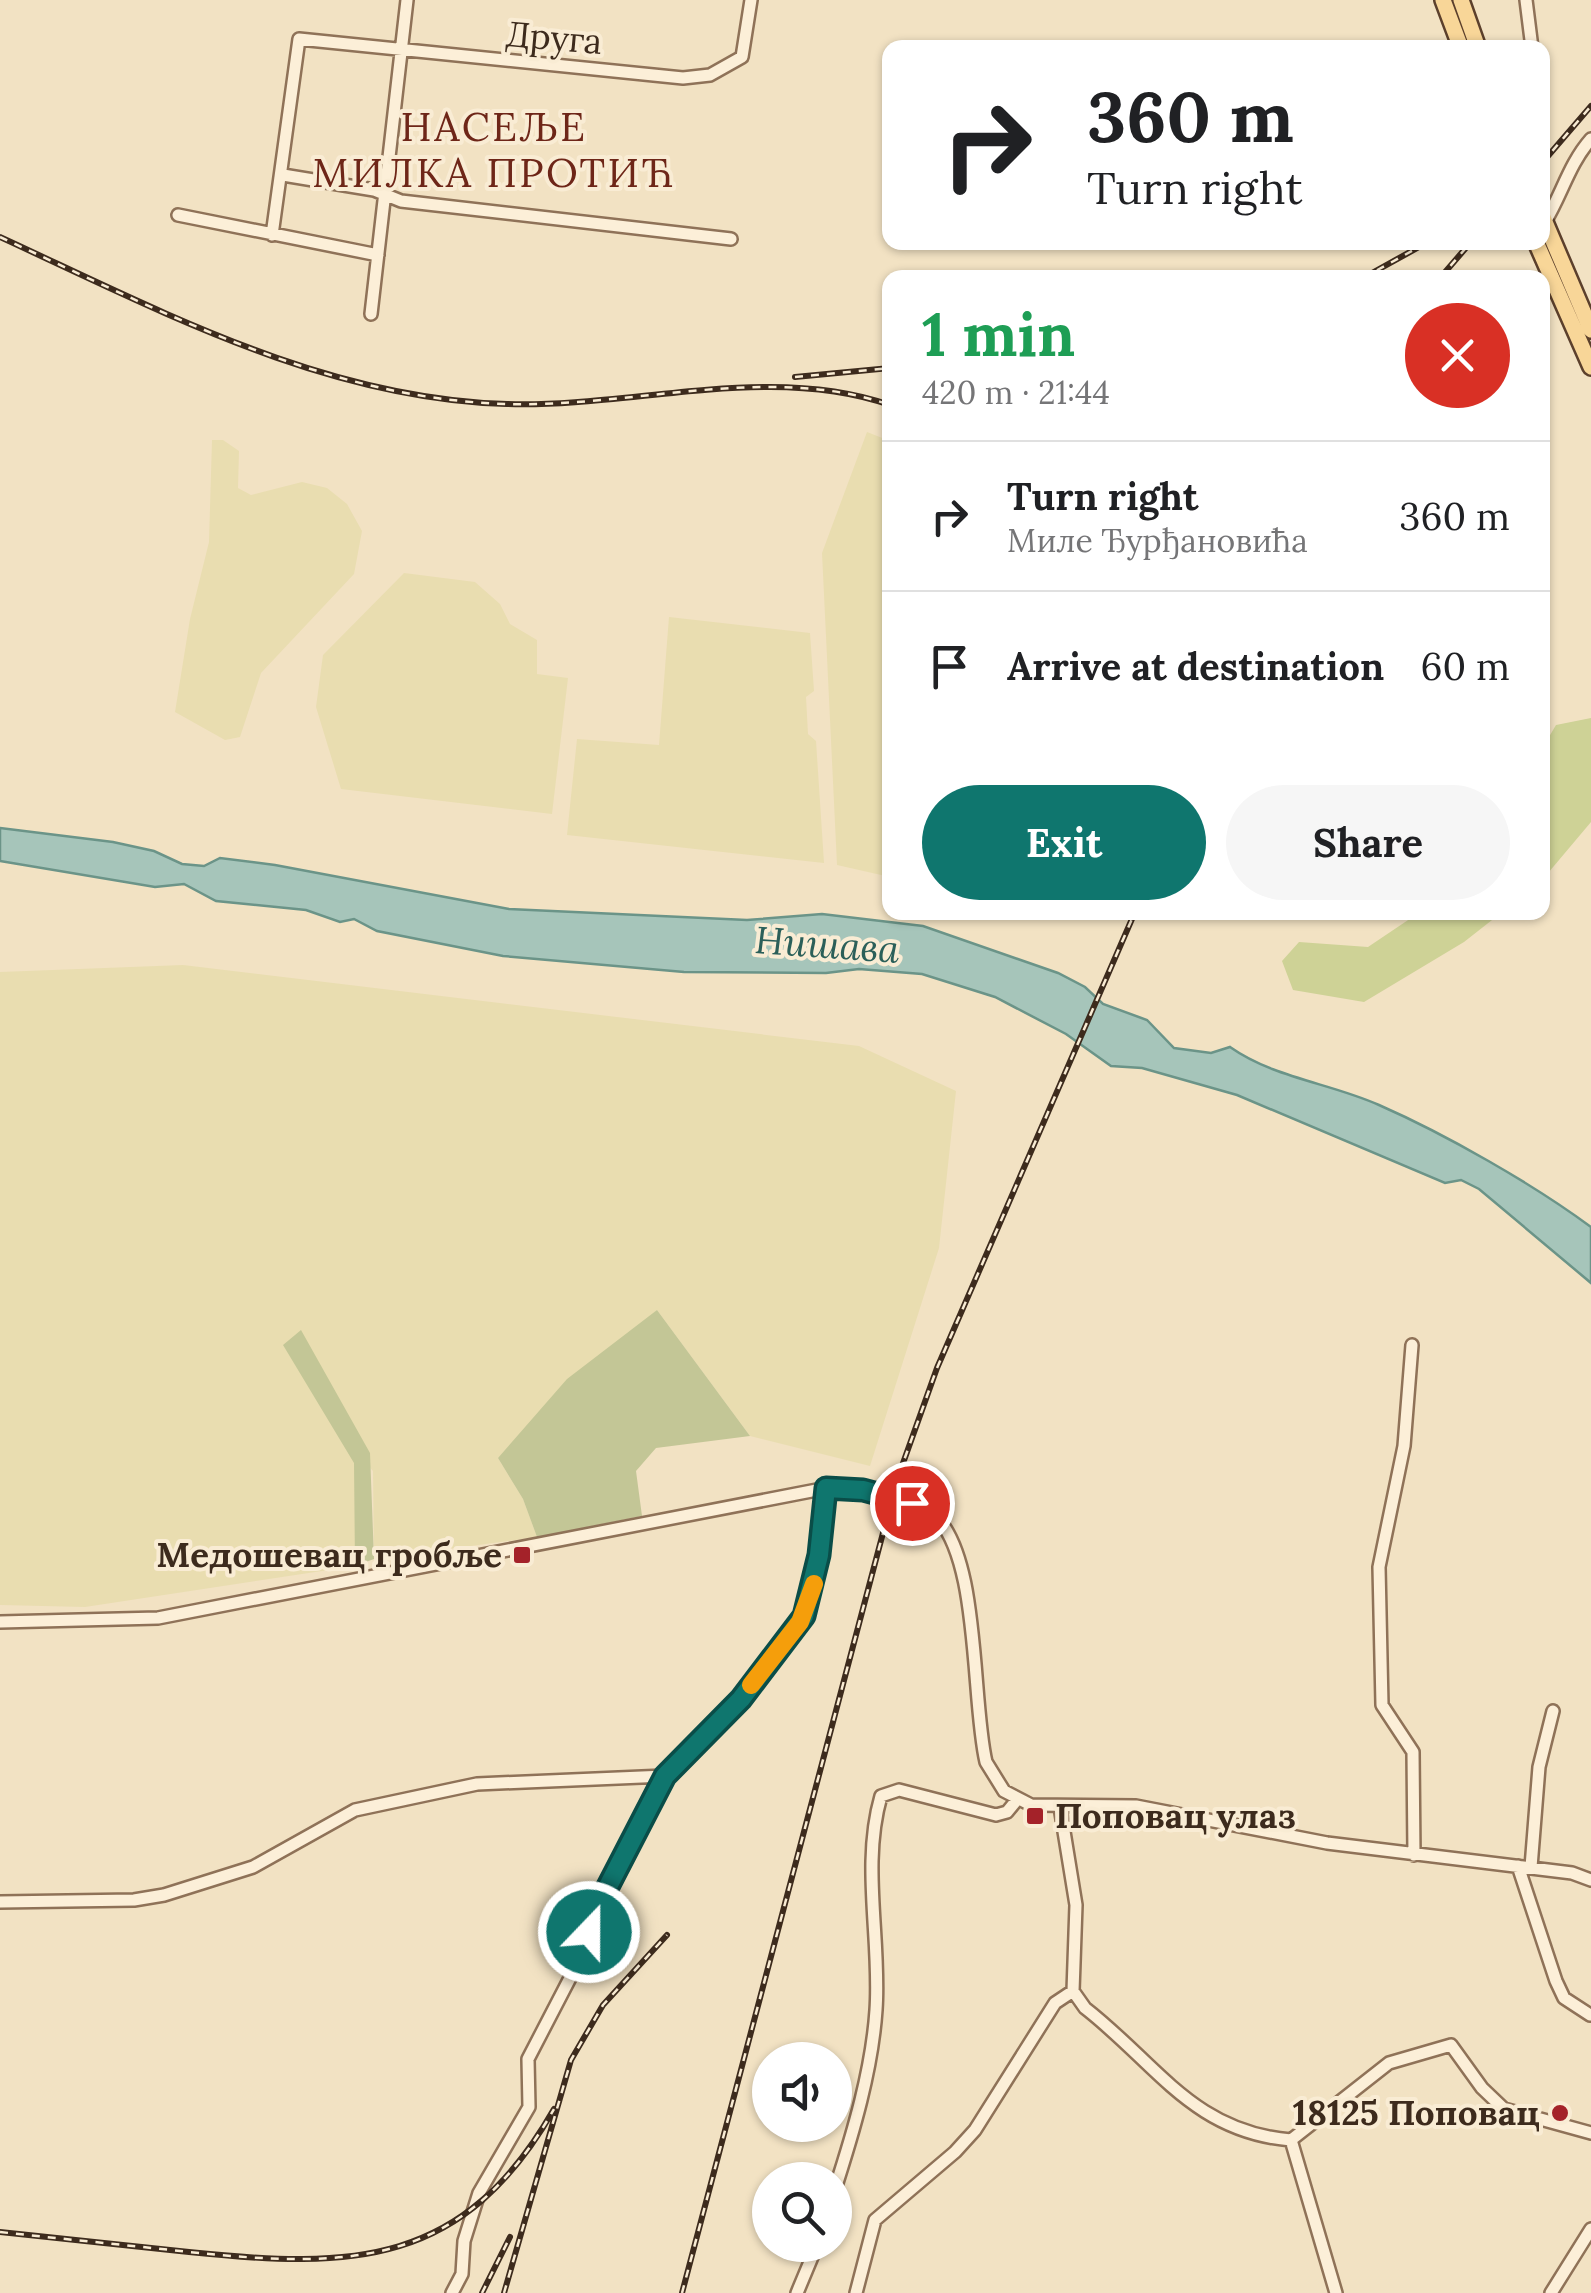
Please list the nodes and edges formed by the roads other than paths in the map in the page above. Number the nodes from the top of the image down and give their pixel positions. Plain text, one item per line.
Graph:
1 (407, 0) edge
2 (752, 0) edge
3 (1443, 0) edge
4 (1461, 0) edge
5 (1526, 0) edge
6 (1457, 40) edge
7 (1475, 40) edge
8 (1531, 40) edge
9 (402, 50) junction
10 (1591, 138) edge
11 (283, 175) junction
12 (386, 197) junction
13 (1550, 211) edge
14 (178, 216) dead end
15 (1550, 233) edge
16 (272, 235) junction
17 (731, 239) dead end
18 (378, 254) junction
19 (1550, 274) edge
20 (371, 314) dead end
21 (1591, 330) edge
22 (1591, 368) edge
23 (1412, 1345) dead end
24 (826, 1488) junction
25 (0, 1622) edge
26 (1553, 1711) dead end
27 (665, 1776) junction
28 (1016, 1801) junction
29 (1060, 1807) junction
30 (1414, 1854) junction
31 (1524, 1866) junction
32 (1591, 1880) edge
33 (0, 1902) edge
34 (1073, 1990) junction
35 (1590, 2015) edge
36 (1591, 2132) edge
37 (1291, 2140) junction
38 (843, 2162) edge
39 (1591, 2229) edge
40 (810, 2262) edge
41 (452, 2293) edge
42 (797, 2293) edge
43 (856, 2293) edge
44 (1336, 2293) edge
45 (1551, 2293) edge

1 - 9 street
2 - 9 street, Друга
3 - 6 main road
4 - 7 main road
5 - 8 street
9 - 11 street, Друга
9 - 12 street
10 - 13 street
11 - 12 street
11 - 16 street
12 - 17 street
12 - 18 street
14 - 16 street
15 - 21 main road
16 - 18 street
18 - 20 street
19 - 22 main road
23 - 30 street
24 - 25 street
24 - 27 street
24 - 28 street
26 - 31 street
27 - 33 street
27 - 41 street
28 - 29 street
28 - 38 street
29 - 30 street
29 - 34 street
30 - 31 street
31 - 32 street
31 - 35 street
34 - 37 street
34 - 43 street
36 - 37 street
37 - 44 street
39 - 45 street
40 - 42 street

